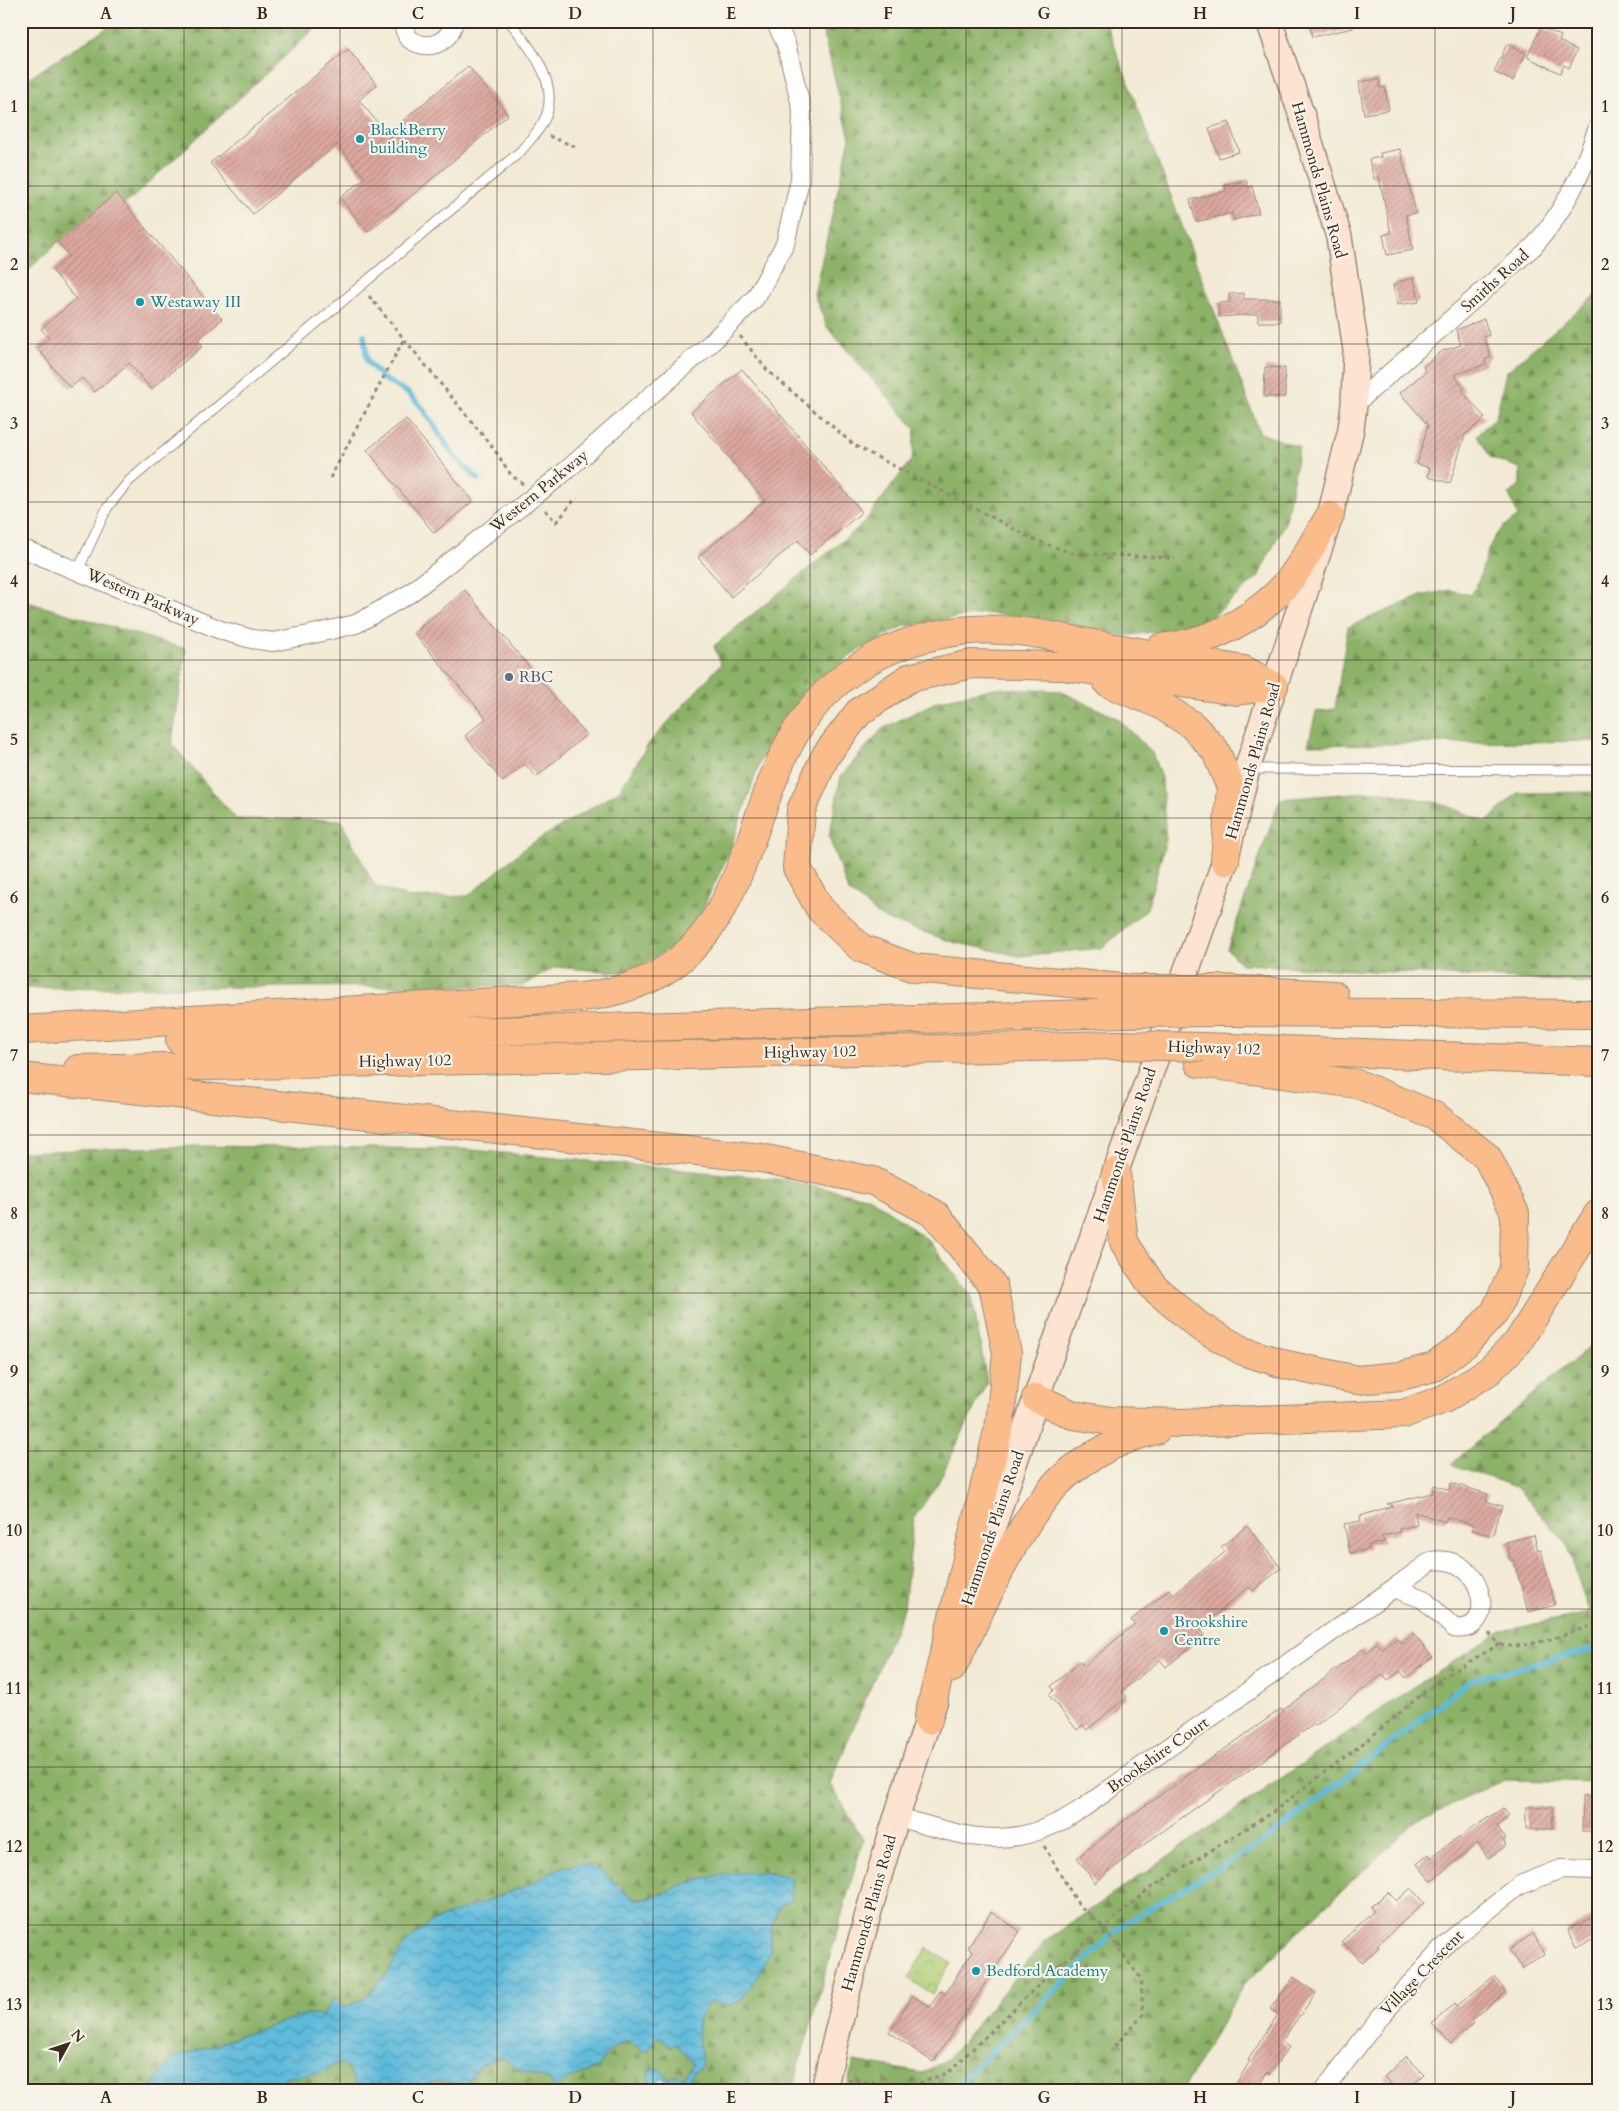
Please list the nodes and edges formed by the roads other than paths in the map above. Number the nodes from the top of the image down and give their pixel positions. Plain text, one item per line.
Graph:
1 (401, 21) edge
2 (454, 21) edge
3 (509, 21) edge
4 (775, 21) edge
5 (1269, 21) edge
6 (1598, 127) edge
7 (1354, 405) junction
8 (1330, 516) junction
9 (21, 548) edge
10 (78, 570) junction
11 (1133, 651) junction
12 (1062, 666) junction
13 (1274, 686) junction
14 (1247, 769) junction
15 (1598, 770) edge
16 (1225, 861) junction
17 (1130, 1001) junction
18 (1598, 1013) edge
19 (21, 1030) edge
20 (21, 1042) edge
21 (1202, 1055) junction
22 (1598, 1062) edge
23 (21, 1070) edge
24 (21, 1076) edge
25 (1116, 1172) junction
26 (1598, 1214) edge
27 (1036, 1398) junction
28 (1184, 1423) junction
29 (1394, 1588) junction
30 (931, 1712) junction
31 (897, 1818) junction
32 (1598, 1870) edge
33 (826, 2084) edge
34 (1324, 2090) edge

1 - 2 street
3 - 10 lane
4 - 10 street, Western Parkway
5 - 7 main road, Hammonds Plains Road
6 - 7 street, Smiths Road
7 - 8 main road, Hammonds Plains Road
8 - 11 highway
8 - 13 main road, Hammonds Plains Road
9 - 10 street, Western Parkway
11 - 13 highway
11 - 19 highway
12 - 13 highway
12 - 16 highway
12 - 17 highway
13 - 14 main road, Hammonds Plains Road
14 - 15 lane
14 - 16 main road, Hammonds Plains Road
16 - 25 main road, Hammonds Plains Road
17 - 18 highway, Highway 102, bridge
17 - 20 highway, Highway 102
21 - 22 highway, Highway 102
21 - 23 highway, Highway 102, bridge
21 - 25 highway
24 - 30 highway
25 - 27 main road, Hammonds Plains Road
26 - 28 highway
27 - 28 highway
27 - 30 main road, Hammonds Plains Road
28 - 30 highway
29 - 29 street, Brookshire Court
29 - 31 street, Brookshire Court
30 - 31 main road, Hammonds Plains Road
31 - 33 main road, Hammonds Plains Road
32 - 34 street, Village Crescent

